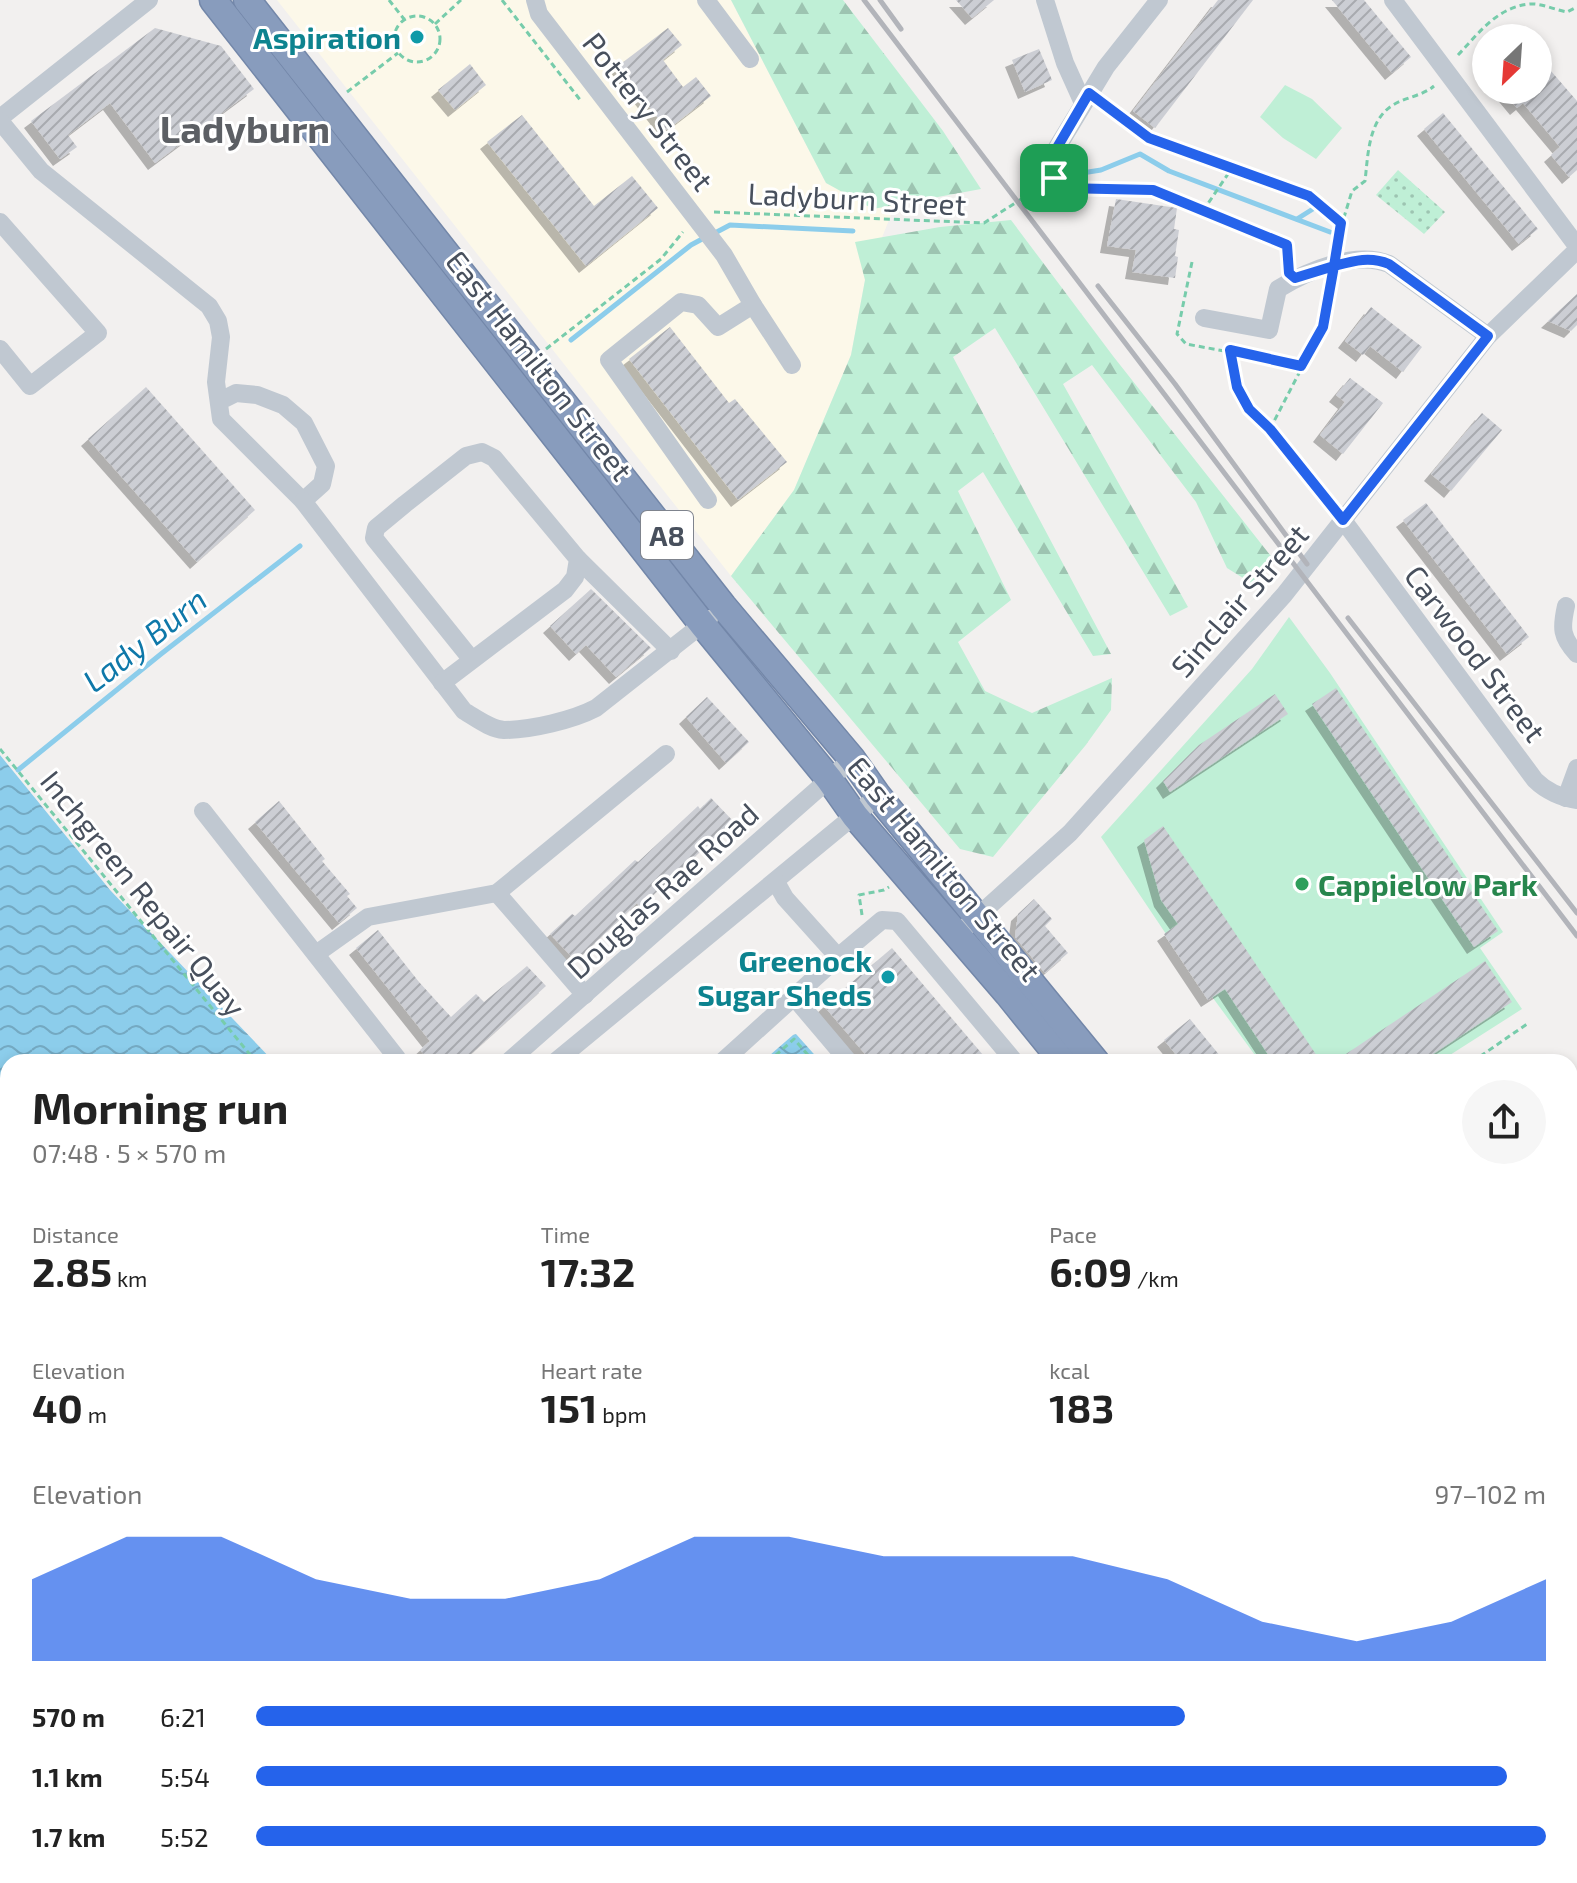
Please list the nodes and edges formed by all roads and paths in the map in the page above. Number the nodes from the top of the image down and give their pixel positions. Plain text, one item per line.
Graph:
1 (149, 0) edge
2 (213, 0) edge
3 (247, 0) edge
4 (389, 0) edge
5 (461, 0) edge
6 (535, 0) edge
7 (706, 0) edge
8 (1045, 0) edge
9 (1159, 0) edge
10 (1393, 0) edge
11 (1577, 7) edge
12 (404, 19) junction
13 (435, 24) junction
14 (398, 53) junction
15 (750, 59) dead end
16 (1446, 70) junction
17 (1086, 98) junction
18 (334, 110) junction
19 (0, 119) edge
20 (317, 132) junction
21 (1055, 151) joint
22 (1233, 167) junction
23 (1054, 178) junction
24 (1061, 188) junction
25 (1074, 203) dead end
26 (1203, 211) junction
27 (698, 221) junction
28 (0, 222) edge
29 (1341, 223) junction
30 (1577, 248) edge
31 (1334, 266) junction
32 (1295, 278) junction
33 (753, 305) junction
34 (1204, 318) dead end
35 (1488, 336) junction
36 (0, 349) edge
37 (531, 361) junction
38 (792, 365) dead end
39 (1301, 366) junction
40 (220, 401) junction
41 (1270, 429) junction
42 (708, 500) dead end
43 (303, 501) junction
44 (1343, 520) junction
45 (578, 559) junction
46 (723, 606) junction
47 (1566, 606) dead end
48 (703, 625) junction
49 (671, 651) junction
50 (1577, 654) edge
51 (472, 660) junction
52 (442, 683) junction
53 (0, 749) edge
54 (666, 754) dead end
55 (852, 759) junction
56 (1577, 768) edge
57 (829, 779) junction
58 (878, 796) junction
59 (1571, 799) edge
60 (203, 811) dead end
61 (855, 816) junction
62 (776, 882) junction
63 (884, 890) dead end
64 (497, 893) junction
65 (977, 917) junction
66 (864, 935) junction
67 (957, 935) junction
68 (316, 954) junction
69 (838, 957) junction
70 (585, 995) junction
71 (794, 997) junction
72 (1527, 1024) dead end
73 (249, 1054) edge
74 (394, 1054) edge
75 (517, 1054) edge
76 (565, 1054) edge
77 (731, 1054) edge
78 (777, 1054) edge
79 (807, 1054) edge
80 (842, 1054) edge
81 (1008, 1054) edge
82 (1056, 1054) edge
83 (1089, 1054) edge
84 (1484, 1054) edge

1 - 19 street
2 - 20 highway, East Hamilton Street / A8
3 - 18 highway, East Hamilton Street / A8
4 - 12 path
5 - 13 path
6 - 27 street, Pottery Street
7 - 15 street
8 - 17 street
9 - 17 street
10 - 16 street
11 - 16 path
12 - 13 path
12 - 14 path
13 - 14 path
14 - 18 path
16 - 29 path
16 - 30 street
17 - 21 street
17 - 22 path
18 - 20 highway
18 - 37 highway, East Hamilton Street / A8
19 - 40 street
20 - 48 highway, East Hamilton Street / A8
21 - 23 path
22 - 26 path
22 - 29 path
23 - 24 path
23 - 27 path, Ladyburn Street
24 - 25 path
24 - 26 path
26 - 32 path
27 - 33 street, Pottery Street
27 - 37 path
28 - 36 street
29 - 31 path
30 - 35 street, Sinclair Street
31 - 32 street
31 - 35 street
31 - 39 path
32 - 34 street
33 - 38 street, Pottery Street
33 - 42 street
35 - 44 street, Sinclair Street
37 - 46 highway, East Hamilton Street / A8
39 - 41 path
39 - 41 path
40 - 43 street
40 - 43 street
41 - 44 path
43 - 52 street
44 - 59 street, Carwood Street
44 - 65 street, Sinclair Street
45 - 49 street
45 - 51 street
45 - 51 street
46 - 48 street
46 - 55 highway, East Hamilton Street / A8
47 - 50 street
48 - 49 street
48 - 57 highway, East Hamilton Street / A8
49 - 52 street
51 - 52 street
53 - 73 path, Inchgreen Repair Quay
54 - 64 street
55 - 57 street, Douglas Rae Road
55 - 58 highway, East Hamilton Street / A8
56 - 59 street
57 - 61 highway, East Hamilton Street / A8
57 - 70 street, Douglas Rae Road
58 - 61 street, Douglas Rae Road
58 - 65 highway, East Hamilton Street / A8
60 - 68 street
61 - 62 street, Douglas Rae Road
61 - 67 highway, East Hamilton Street / A8
62 - 69 street
62 - 76 street, Douglas Rae Road
63 - 66 path
64 - 68 street
64 - 70 street
65 - 67 street, Sinclair Street
65 - 83 highway, East Hamilton Street / A8
66 - 69 street
66 - 81 street
67 - 82 highway, East Hamilton Street / A8
68 - 74 street
69 - 71 street
70 - 75 street, Douglas Rae Road
71 - 77 street
71 - 80 street
72 - 84 path
78 - 79 path

